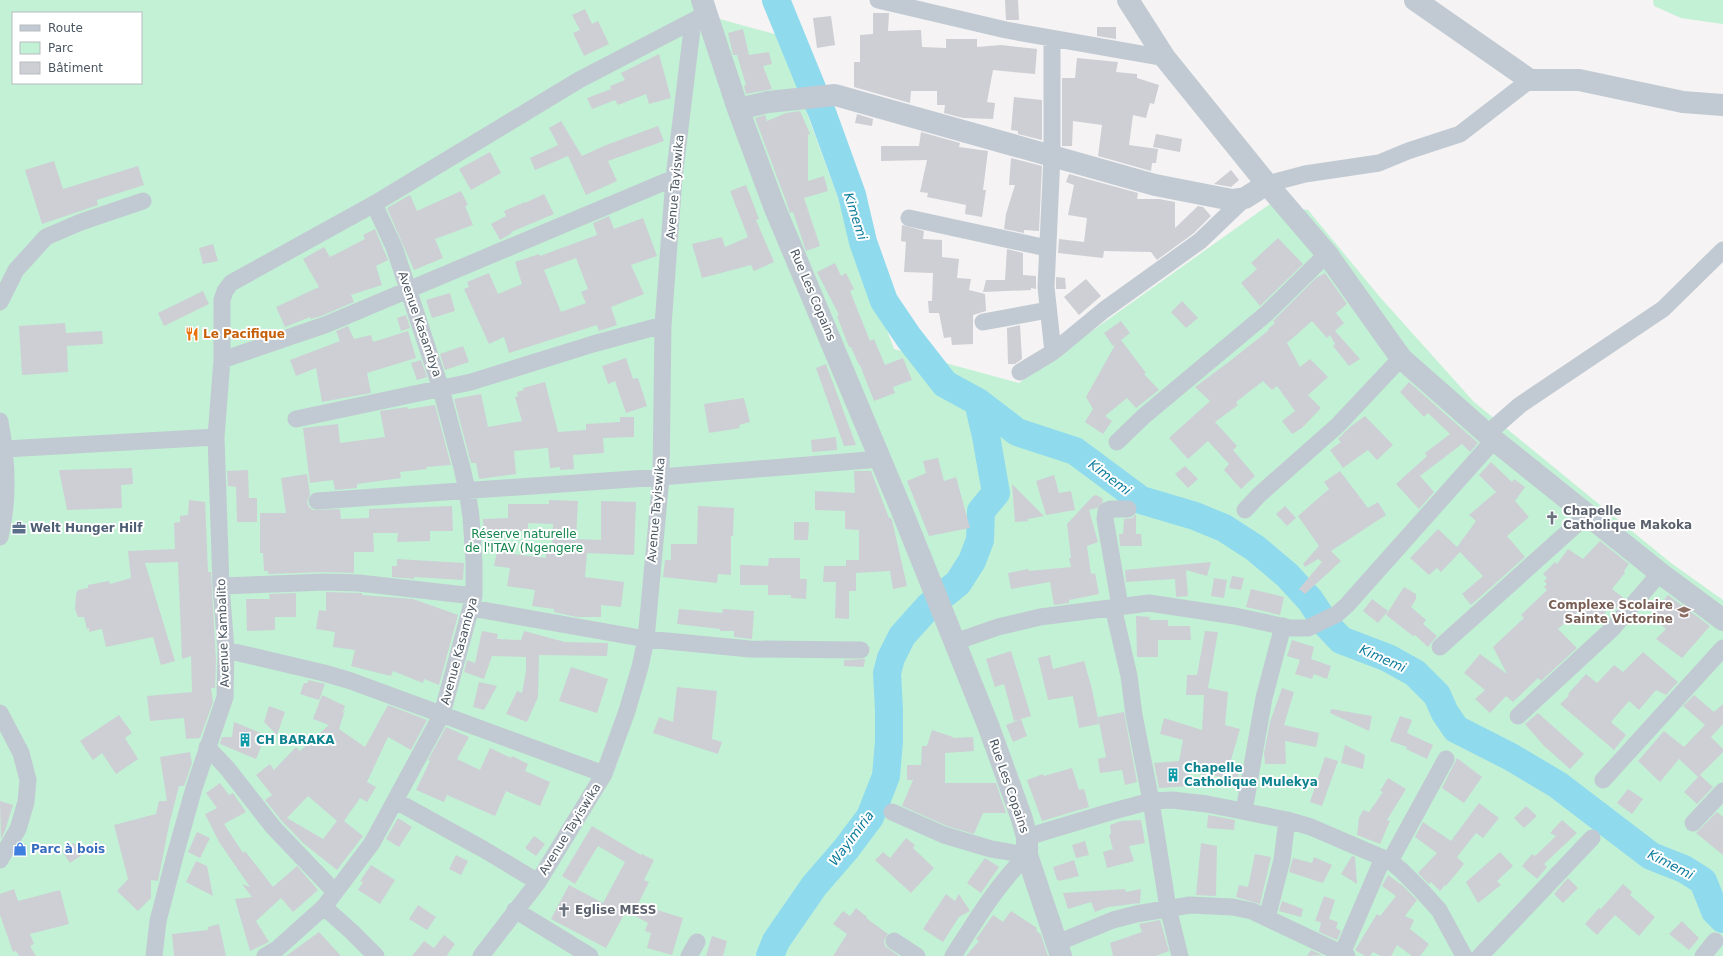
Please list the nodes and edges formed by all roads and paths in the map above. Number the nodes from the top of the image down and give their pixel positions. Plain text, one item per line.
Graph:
1 (878, 0) edge
2 (1128, 0) edge
3 (1415, 0) edge
4 (700, 11) edge
5 (1052, 39) junction
6 (1164, 58) junction
7 (1530, 80) junction
8 (1723, 106) edge
9 (738, 109) junction
10 (1052, 156) junction
11 (674, 178) junction
12 (1267, 184) junction
13 (1246, 198) junction
14 (143, 201) dead end
15 (374, 204) junction
16 (908, 218) dead end
17 (1047, 248) junction
18 (1723, 250) edge
19 (1327, 254) junction
20 (408, 289) junction
21 (0, 302) edge
22 (1048, 310) junction
23 (982, 322) dead end
24 (663, 325) junction
25 (1053, 352) junction
26 (1401, 358) junction
27 (222, 360) junction
28 (1020, 372) dead end
29 (441, 388) junction
30 (296, 419) dead end
31 (0, 421) edge
32 (216, 437) junction
33 (1491, 437) junction
34 (1117, 442) dead end
35 (5, 449) junction
36 (880, 459) junction
37 (661, 477) junction
38 (467, 490) junction
39 (317, 501) dead end
40 (1128, 509) dead end
41 (1245, 510) dead end
42 (1588, 514) junction
43 (0, 537) edge
44 (1660, 573) junction
45 (221, 586) junction
46 (473, 602) junction
47 (1116, 607) junction
48 (1723, 620) edge
49 (1283, 626) junction
50 (646, 639) junction
51 (955, 642) junction
52 (1440, 647) dead end
53 (1723, 648) edge
54 (226, 650) junction
55 (861, 650) dead end
56 (0, 713) edge
57 (442, 714) junction
58 (1518, 716) dead end
59 (207, 747) junction
60 (1446, 759) dead end
61 (604, 774) junction
62 (1603, 780) dead end
63 (1723, 791) edge
64 (396, 801) junction
65 (1151, 801) junction
66 (1244, 811) junction
67 (892, 812) dead end
68 (1287, 820) junction
69 (1693, 823) dead end
70 (1592, 838) dead end
71 (1027, 846) junction
72 (0, 860) edge
73 (1386, 860) junction
74 (538, 882) junction
75 (335, 892) junction
76 (324, 907) junction
77 (1168, 908) junction
78 (515, 910) junction
79 (1267, 918) junction
80 (894, 941) dead end
81 (1716, 941) dead end
82 (1059, 950) edge
83 (1343, 955) edge
84 (154, 956) edge
85 (265, 956) edge
86 (376, 956) edge
87 (482, 956) edge
88 (590, 956) edge
89 (917, 956) edge
90 (953, 956) edge
91 (1180, 956) edge
92 (1464, 956) edge
93 (1480, 956) edge
94 (1702, 956) edge

1 - 5 street
2 - 6 street
3 - 7 street
4 - 9 street, Rue Les Copains
4 - 11 street, Avenue Tayiswika
4 - 15 street
5 - 6 street
5 - 10 street
6 - 12 street
7 - 8 street
7 - 12 street
9 - 10 street
9 - 36 street, Rue Les Copains
10 - 13 street
10 - 17 street
11 - 20 street
11 - 24 street, Avenue Tayiswika
12 - 13 street
12 - 19 street
13 - 25 street
14 - 21 street
15 - 20 street, Avenue Kasambya
15 - 27 street, Avenue Kambalito
16 - 17 street
17 - 22 street
18 - 33 street
19 - 26 street
19 - 34 street
20 - 27 street
20 - 29 street, Avenue Kasambya
22 - 23 street
22 - 25 street
24 - 29 street
24 - 37 street, Avenue Tayiswika
25 - 28 street
26 - 33 street
26 - 41 street
27 - 32 street, Avenue Kambalito
29 - 30 street
29 - 38 street, Avenue Kasambya
31 - 35 street
32 - 35 street
32 - 45 street, Avenue Kambalito
33 - 42 street
33 - 49 street
35 - 43 street
36 - 37 street
36 - 51 street, Rue Les Copains
37 - 38 street
37 - 50 street, Avenue Tayiswika
38 - 39 street
38 - 46 street, Avenue Kasambya
40 - 47 street
42 - 44 street
42 - 52 street
44 - 48 street
44 - 58 street
45 - 46 street
45 - 54 street, Avenue Kambalito
46 - 50 street
46 - 57 street, Avenue Kasambya
47 - 49 street
47 - 51 street
47 - 65 street
49 - 66 street
50 - 55 street
50 - 61 street, Avenue Tayiswika
51 - 71 street, Rue Les Copains
53 - 62 street
54 - 57 street
54 - 59 street, Avenue Kambalito
56 - 72 street
57 - 61 street
57 - 64 street, Avenue Kasambya
59 - 75 street
59 - 84 street, Avenue Kambalito
60 - 73 street
61 - 74 street, Avenue Tayiswika
63 - 69 street
64 - 74 street
64 - 75 street, Avenue Kasambya
65 - 66 street
65 - 71 street
65 - 77 street
66 - 68 street
67 - 71 street
68 - 73 street
68 - 79 street
70 - 93 street
71 - 82 street, Rue Les Copains
71 - 90 street
73 - 83 street
73 - 92 street
74 - 78 street, Avenue Tayiswika
75 - 76 street, Avenue Kasambya
76 - 85 street, Avenue Kasambya
76 - 86 street
77 - 79 street
77 - 82 street
77 - 91 street
78 - 87 street, Avenue Tayiswika
78 - 88 street
79 - 83 street
80 - 89 street
81 - 94 street

